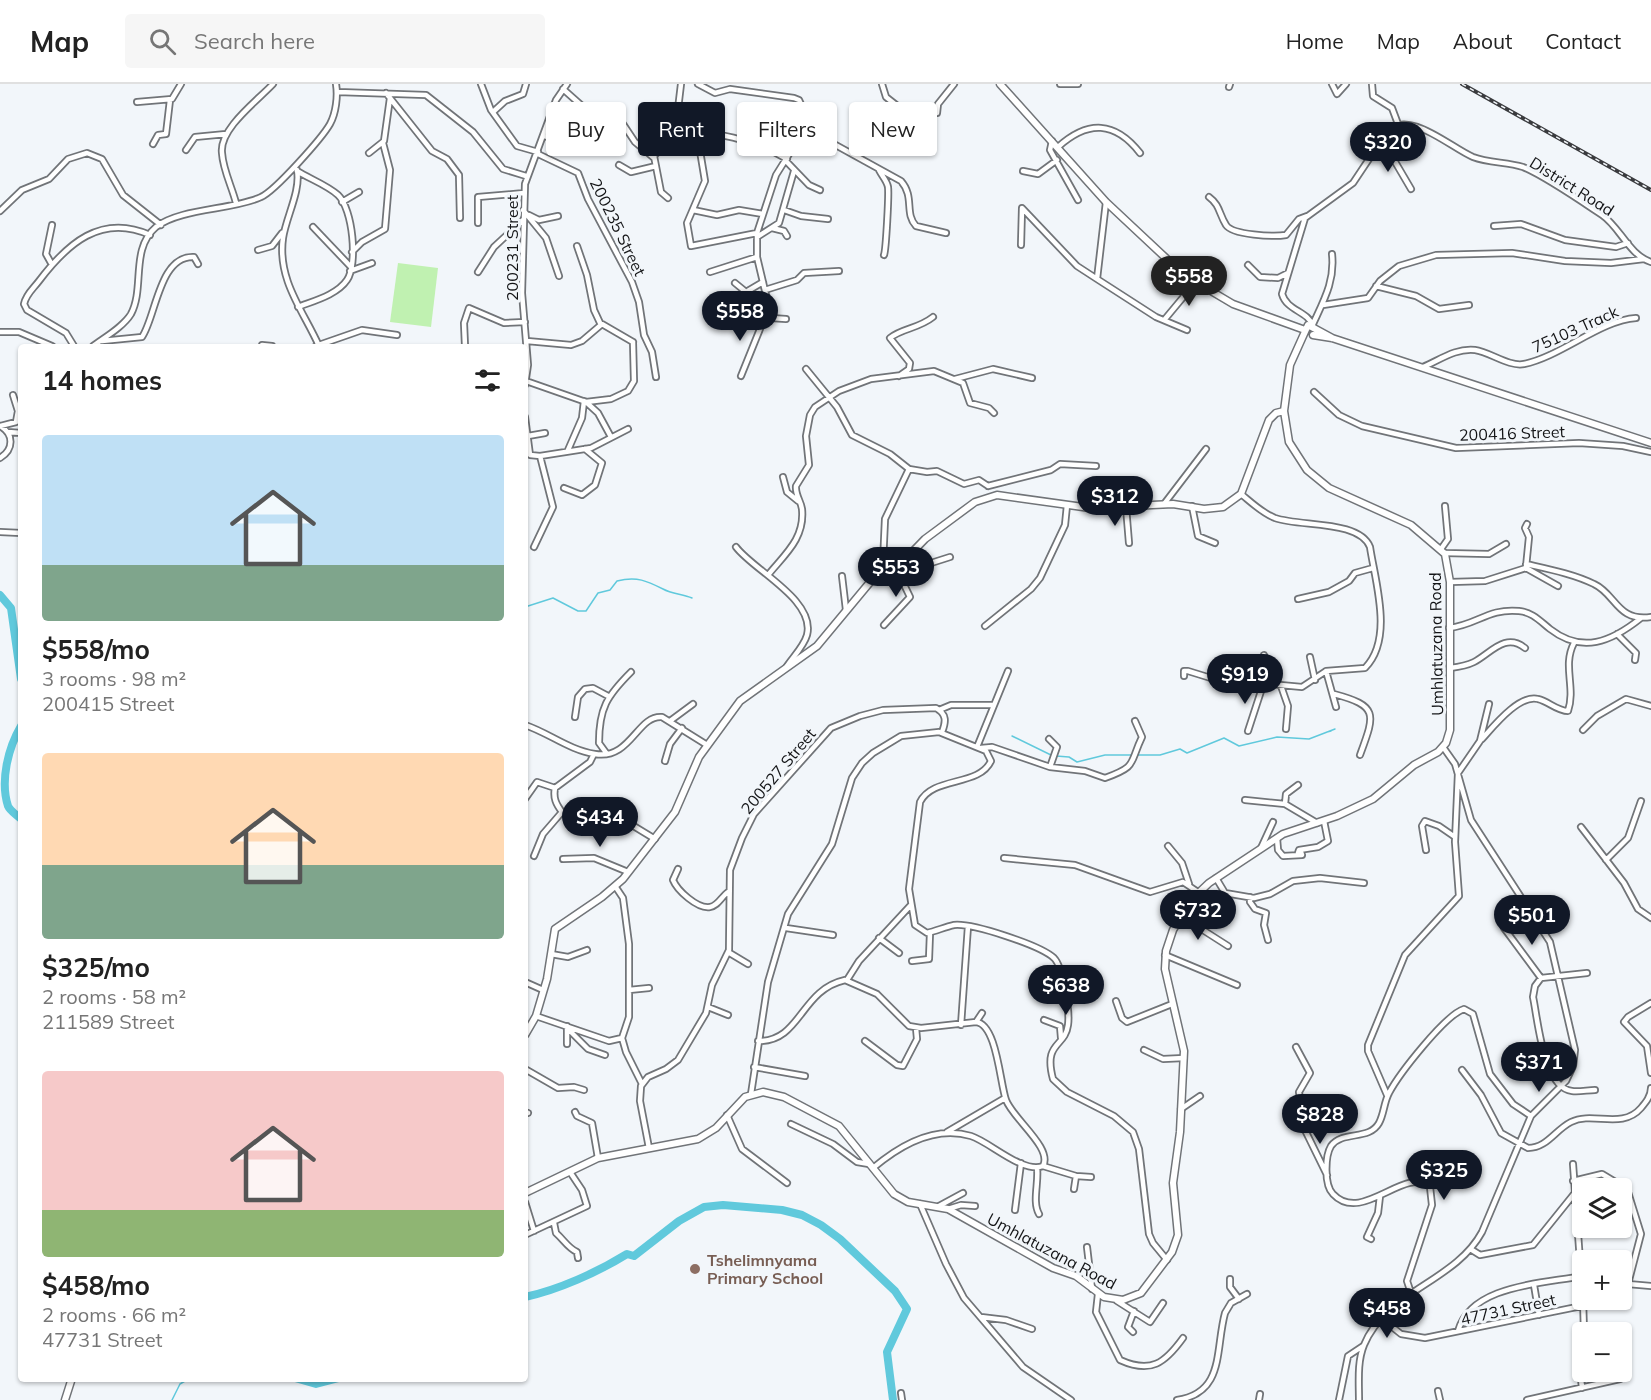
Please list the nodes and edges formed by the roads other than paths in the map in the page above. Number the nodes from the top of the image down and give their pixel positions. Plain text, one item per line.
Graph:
1 (181, 84) edge
2 (273, 84) edge
3 (336, 84) edge
4 (481, 84) edge
5 (526, 84) edge
6 (681, 84) edge
7 (698, 84) edge
8 (882, 84) edge
9 (954, 84) edge
10 (1001, 84) edge
11 (1060, 84) edge
12 (1078, 84) edge
13 (1332, 84) edge
14 (1346, 84) edge
15 (1372, 84) edge
16 (565, 86) edge
17 (338, 92) junction
18 (388, 95) junction
19 (170, 100) junction
20 (138, 102) dead end
21 (580, 102) edge
22 (679, 102) edge
23 (799, 102) edge
24 (892, 102) edge
25 (493, 112) junction
26 (937, 112) dead end
27 (1398, 124) junction
28 (626, 127) edge
29 (226, 134) junction
30 (544, 136) joint
31 (725, 138) edge
32 (1052, 141) junction
33 (383, 143) junction
34 (153, 144) dead end
35 (1379, 145) junction
36 (837, 146) edge
37 (1058, 147) junction
38 (186, 150) dead end
39 (369, 153) dead end
40 (538, 153) junction
41 (1140, 153) dead end
42 (700, 156) edge
43 (789, 156) edge
44 (654, 158) joint
45 (786, 160) junction
46 (1057, 160) junction
47 (294, 165) junction
48 (619, 165) dead end
49 (656, 166) junction
50 (878, 168) junction
51 (297, 171) junction
52 (794, 171) junction
53 (1023, 171) dead end
54 (526, 176) junction
55 (1411, 189) dead end
56 (820, 190) dead end
57 (359, 192) dead end
58 (524, 193) junction
59 (1209, 197) dead end
60 (668, 198) dead end
61 (1078, 200) dead end
62 (342, 202) junction
63 (1106, 202) junction
64 (236, 203) junction
65 (693, 210) junction
66 (784, 210) junction
67 (0, 211) edge
68 (525, 212) junction
69 (763, 214) junction
70 (558, 216) dead end
71 (1307, 216) junction
72 (460, 218) dead end
73 (828, 219) dead end
74 (523, 220) junction
75 (478, 223) dead end
76 (52, 225) dead end
77 (160, 225) junction
78 (1494, 226) dead end
79 (313, 227) dead end
80 (771, 228) junction
81 (285, 229) junction
82 (946, 233) dead end
83 (150, 235) junction
84 (757, 235) junction
85 (787, 237) dead end
86 (1628, 243) junction
87 (1021, 245) dead end
88 (577, 246) dead end
89 (258, 250) dead end
90 (352, 252) junction
91 (1332, 254) dead end
92 (884, 255) dead end
93 (757, 257) junction
94 (1644, 259) junction
95 (1651, 262) edge
96 (51, 263) junction
97 (372, 263) dead end
98 (198, 264) dead end
99 (1248, 265) dead end
100 (351, 269) junction
101 (839, 271) dead end
102 (478, 272) dead end
103 (710, 272) dead end
104 (1288, 273) junction
105 (559, 276) dead end
106 (1097, 279) junction
107 (763, 282) junction
108 (735, 283) dead end
109 (1195, 283) junction
110 (1377, 286) junction
111 (765, 290) junction
112 (1323, 304) junction
113 (1468, 305) dead end
114 (298, 307) junction
115 (765, 316) junction
116 (933, 317) dead end
117 (1636, 318) dead end
118 (786, 319) dead end
119 (1166, 319) junction
120 (525, 322) junction
121 (601, 324) junction
122 (1310, 329) junction
123 (1187, 330) dead end
124 (0, 332) edge
125 (644, 335) junction
126 (397, 336) dead end
127 (99, 341) junction
128 (527, 341) junction
129 (633, 342) junction
130 (47, 344) edge
131 (73, 344) edge
132 (95, 344) edge
133 (317, 344) edge
134 (324, 344) edge
135 (465, 344) edge
136 (527, 344) edge
137 (1423, 368) junction
138 (806, 369) dead end
139 (741, 376) dead end
140 (899, 376) junction
141 (656, 377) dead end
142 (1032, 378) dead end
143 (955, 380) junction
144 (528, 384) edge
145 (1314, 392) dead end
146 (13, 395) dead end
147 (830, 398) junction
148 (585, 402) junction
149 (1284, 411) junction
150 (994, 413) dead end
151 (0, 426) edge
152 (628, 429) dead end
153 (8, 432) junction
154 (18, 433) edge
155 (544, 433) dead end
156 (528, 435) edge
157 (611, 437) junction
158 (1651, 443) edge
159 (585, 449) junction
160 (1206, 449) dead end
161 (568, 450) junction
162 (1651, 452) edge
163 (528, 456) edge
164 (540, 456) junction
165 (0, 458) edge
166 (1096, 466) dead end
167 (909, 469) junction
168 (783, 477) dead end
169 (988, 486) junction
170 (564, 488) dead end
171 (1241, 494) junction
172 (988, 496) junction
173 (800, 502) junction
174 (1164, 504) junction
175 (1067, 505) junction
176 (1192, 506) junction
177 (1445, 506) dead end
178 (1126, 507) junction
179 (1527, 524) dead end
180 (0, 532) edge
181 (18, 534) edge
182 (1129, 543) dead end
183 (1215, 543) dead end
184 (1506, 544) dead end
185 (534, 547) dead end
186 (736, 547) dead end
187 (1443, 551) junction
188 (950, 557) dead end
189 (936, 563) junction
190 (928, 564) dead end
191 (1526, 566) junction
192 (896, 568) junction
193 (1373, 568) junction
194 (933, 570) dead end
195 (768, 575) junction
196 (842, 576) dead end
197 (875, 577) junction
198 (1450, 582) junction
199 (1558, 586) dead end
200 (1298, 599) dead end
201 (846, 610) junction
202 (1651, 617) edge
203 (1641, 618) junction
204 (884, 625) dead end
205 (985, 626) dead end
206 (1449, 628) junction
207 (1617, 633) junction
208 (1574, 643) junction
209 (1525, 648) dead end
210 (1264, 655) dead end
211 (1311, 657) dead end
212 (1635, 660) dead end
213 (1450, 668) junction
214 (785, 669) junction
215 (1214, 669) dead end
216 (1008, 671) dead end
217 (1326, 671) junction
218 (631, 672) dead end
219 (1184, 675) dead end
220 (1214, 679) junction
221 (1315, 680) junction
222 (1264, 685) junction
223 (1281, 686) junction
224 (1334, 694) junction
225 (608, 696) junction
226 (693, 704) dead end
227 (1489, 704) dead end
228 (993, 705) junction
229 (1651, 706) edge
230 (1336, 707) dead end
231 (939, 710) junction
232 (575, 717) dead end
233 (670, 721) junction
234 (1135, 721) dead end
235 (528, 726) edge
236 (682, 728) junction
237 (1286, 729) dead end
238 (1583, 730) dead end
239 (1248, 731) dead end
240 (942, 732) junction
241 (1049, 739) dead end
242 (1480, 741) junction
243 (708, 745) junction
244 (978, 747) junction
245 (1443, 747) junction
246 (594, 754) junction
247 (607, 754) junction
248 (1360, 755) dead end
249 (666, 761) dead end
250 (1050, 767) junction
251 (1458, 773) junction
252 (1298, 785) dead end
253 (555, 788) junction
254 (528, 795) edge
255 (1245, 800) dead end
256 (1464, 800) junction
257 (1641, 801) dead end
258 (1285, 804) junction
259 (1455, 804) junction
260 (562, 812) junction
261 (1273, 822) dead end
262 (1320, 822) junction
263 (1581, 827) dead end
264 (1277, 837) junction
265 (1455, 837) junction
266 (655, 839) junction
267 (1168, 846) dead end
268 (1261, 848) junction
269 (1426, 850) dead end
270 (534, 856) dead end
271 (1004, 858) dead end
272 (563, 859) dead end
273 (1606, 860) junction
274 (678, 869) dead end
275 (628, 872) junction
276 (1216, 878) junction
277 (1364, 883) dead end
278 (1189, 885) junction
279 (615, 886) junction
280 (728, 892) junction
281 (1198, 892) junction
282 (1250, 897) junction
283 (910, 906) junction
284 (1180, 916) junction
285 (1651, 918) edge
286 (968, 926) junction
287 (786, 928) junction
288 (1504, 928) dead end
289 (930, 933) junction
290 (833, 935) dead end
291 (879, 938) junction
292 (1268, 940) dead end
293 (1228, 946) dead end
294 (586, 950) dead end
295 (728, 952) junction
296 (899, 953) dead end
297 (551, 954) junction
298 (1165, 955) junction
299 (912, 961) dead end
300 (748, 964) dead end
301 (1587, 973) dead end
302 (1560, 975) junction
303 (1541, 978) junction
304 (847, 980) junction
305 (528, 983) edge
306 (1237, 985) dead end
307 (649, 988) dead end
308 (543, 990) junction
309 (629, 990) junction
310 (1116, 1000) dead end
311 (1651, 1003) edge
312 (1172, 1004) junction
313 (708, 1007) junction
314 (982, 1013) dead end
315 (728, 1015) dead end
316 (536, 1016) junction
317 (1044, 1020) dead end
318 (976, 1022) junction
319 (961, 1025) junction
320 (567, 1027) junction
321 (916, 1028) junction
322 (528, 1030) edge
323 (622, 1038) junction
324 (1061, 1038) junction
325 (758, 1041) junction
326 (865, 1041) dead end
327 (567, 1044) dead end
328 (1296, 1047) dead end
329 (1144, 1050) dead end
330 (605, 1055) dead end
331 (1184, 1058) junction
332 (754, 1067) junction
333 (1462, 1070) dead end
334 (528, 1071) edge
335 (1651, 1073) edge
336 (805, 1076) dead end
337 (642, 1084) junction
338 (1562, 1087) junction
339 (1651, 1088) edge
340 (584, 1090) dead end
341 (1595, 1090) dead end
342 (751, 1094) junction
343 (1388, 1095) junction
344 (1200, 1096) dead end
345 (1005, 1098) junction
346 (1181, 1109) junction
347 (575, 1112) dead end
348 (728, 1115) junction
349 (1531, 1116) junction
350 (791, 1124) dead end
351 (945, 1134) junction
352 (1518, 1144) junction
353 (649, 1148) junction
354 (598, 1158) junction
355 (1021, 1163) junction
356 (1573, 1164) dead end
357 (871, 1166) junction
358 (1040, 1167) junction
359 (570, 1172) junction
360 (1076, 1176) junction
361 (1091, 1177) dead end
362 (1327, 1177) junction
363 (1573, 1178) edge
364 (1586, 1178) edge
365 (1610, 1178) edge
366 (787, 1183) dead end
367 (1074, 1189) dead end
368 (528, 1192) edge
369 (963, 1193) dead end
370 (1380, 1196) junction
371 (1572, 1196) edge
372 (920, 1204) junction
373 (1632, 1204) edge
374 (939, 1206) junction
375 (975, 1206) dead end
376 (948, 1209) junction
377 (1015, 1210) dead end
378 (528, 1212) edge
379 (1039, 1214) dead end
380 (554, 1223) junction
381 (534, 1231) junction
382 (528, 1234) edge
383 (1371, 1239) dead end
384 (1087, 1247) dead end
385 (1472, 1250) junction
386 (578, 1258) dead end
387 (1167, 1260) junction
388 (1632, 1268) edge
389 (1572, 1278) edge
390 (1230, 1279) dead end
391 (1632, 1284) edge
392 (1534, 1285) junction
393 (1651, 1286) edge
394 (1095, 1292) junction
395 (1411, 1293) junction
396 (1247, 1294) dead end
397 (1239, 1299) junction
398 (1114, 1300) junction
399 (1163, 1303) dead end
400 (1572, 1308) edge
401 (1134, 1311) junction
402 (1539, 1315) junction
403 (981, 1317) junction
404 (1381, 1318) junction
405 (1032, 1329) dead end
406 (1458, 1331) junction
407 (1133, 1332) dead end
408 (1183, 1338) dead end
409 (1363, 1346) junction
410 (71, 1382) edge
411 (1581, 1382) edge
412 (1607, 1382) edge
413 (1582, 1388) junction
414 (1438, 1391) dead end
415 (901, 1393) dead end
416 (65, 1400) edge
417 (902, 1400) edge
418 (1071, 1400) edge
419 (1177, 1400) edge
420 (1339, 1400) edge
421 (1359, 1400) edge
422 (1440, 1400) edge
423 (1529, 1400) edge

1 - 19 street
2 - 29 street
3 - 17 street
4 - 25 street, 200235 Street
5 - 25 street
6 - 22 street
7 - 23 street
8 - 24 street
9 - 26 street
10 - 32 street
11 - 12 street
13 - 14 street
15 - 27 street
16 - 21 street
16 - 30 street, 200231 Street
17 - 18 street
17 - 47 street
18 - 33 street
18 - 54 street
18 - 72 street
19 - 20 street
19 - 34 street
25 - 40 street, 200235 Street
27 - 35 street
27 - 86 street, District Road
28 - 44 street
29 - 38 street
29 - 64 street
30 - 40 street, 200231 Street
31 - 45 street
32 - 37 street
32 - 46 street
33 - 39 street
33 - 90 street
35 - 55 street
35 - 71 street
36 - 50 street
37 - 41 street
37 - 63 street
40 - 54 street, 200231 Street
40 - 125 street, 200235 Street
42 - 65 street
43 - 45 street
44 - 49 street
45 - 52 street
45 - 69 street
46 - 53 street
46 - 61 street
47 - 51 street
47 - 64 street
48 - 49 street
49 - 60 street
50 - 82 street
50 - 92 street
51 - 62 street
51 - 81 street
52 - 56 street
52 - 66 street
54 - 58 street, 200231 Street
57 - 62 street
58 - 68 street, 200231 Street
58 - 75 street
59 - 71 street
62 - 90 street
63 - 106 street
63 - 109 street
64 - 77 street
65 - 69 street
65 - 84 street
66 - 73 street
66 - 80 street
67 - 77 street
68 - 70 street
68 - 74 street, 200231 Street
68 - 105 street
69 - 84 street
71 - 104 street
74 - 102 street
74 - 120 street, 200231 Street
76 - 96 street
77 - 83 street
78 - 86 street
79 - 100 street
80 - 84 street
80 - 85 street
81 - 89 street
81 - 114 street
83 - 96 street
83 - 127 street
84 - 93 street
86 - 94 street, District Road
87 - 106 street
88 - 121 street
90 - 100 street
91 - 112 street
93 - 103 street
93 - 107 street
94 - 95 street, District Road
94 - 110 street
96 - 131 street
97 - 100 street
98 - 127 street
99 - 104 street
100 - 114 street
101 - 111 street
104 - 122 street
106 - 119 street
107 - 108 street
107 - 111 street
109 - 119 street
109 - 122 street
110 - 112 street
110 - 113 street
111 - 115 street
112 - 122 street
114 - 133 street
115 - 118 street
115 - 139 street
116 - 140 street
117 - 137 street, 75103 Track
119 - 123 street
120 - 128 street, 200231 Street
120 - 135 street
121 - 128 street
121 - 129 street
122 - 137 street
122 - 149 street, Umhlatuzana Road
124 - 130 street
125 - 129 street
125 - 141 street, 200235 Street
126 - 134 street
127 - 132 street
128 - 136 street, 200231 Street
129 - 148 street
137 - 158 street
138 - 147 street
140 - 143 street
140 - 147 street
142 - 143 street
143 - 150 street
144 - 148 street
145 - 162 street, 200416 Street
146 - 151 street
147 - 167 street
147 - 173 street
148 - 157 street
148 - 161 street
149 - 171 street
149 - 187 street, Umhlatuzana Road
151 - 153 street
152 - 157 street
153 - 154 street
153 - 165 street
155 - 156 street
157 - 159 street
159 - 161 street
159 - 170 street
160 - 174 street
161 - 164 street
163 - 164 street
164 - 185 street
166 - 169 street
167 - 169 street
167 - 197 street
168 - 173 street
169 - 172 street
171 - 176 street
171 - 193 street
172 - 175 street
172 - 192 street
173 - 195 street
174 - 176 street
174 - 178 street
175 - 178 street
175 - 205 street
176 - 183 street
177 - 187 street
178 - 182 street
179 - 191 street
180 - 181 street
184 - 187 street
186 - 195 street
187 - 198 street, Umhlatuzana Road
188 - 189 street
189 - 190 street
189 - 194 street
191 - 198 street
191 - 199 street
191 - 203 street
192 - 197 street
192 - 204 street
193 - 200 street
193 - 217 street
195 - 214 street
196 - 201 street
197 - 201 street
198 - 206 street, Umhlatuzana Road
201 - 214 street
202 - 203 street
203 - 207 street
206 - 208 street
206 - 213 street, Umhlatuzana Road
207 - 208 street
207 - 212 street
208 - 242 street
209 - 213 street
210 - 222 street
211 - 221 street
213 - 245 street, Umhlatuzana Road
214 - 243 street
215 - 220 street
216 - 228 street
217 - 221 street
217 - 224 street
218 - 225 street
219 - 220 street
220 - 222 street
221 - 223 street
222 - 223 street
222 - 239 street
223 - 237 street
224 - 230 street
224 - 248 street
225 - 232 street
225 - 247 street
226 - 233 street
227 - 242 street
228 - 231 street, 200527 Street
228 - 244 street
229 - 238 street
231 - 240 street
231 - 280 street, 200527 Street
233 - 236 street
233 - 247 street
234 - 250 street
235 - 246 street
236 - 243 street
236 - 249 street
240 - 244 street
240 - 287 street
241 - 250 street
242 - 251 street
243 - 266 street
244 - 250 street
244 - 283 street
245 - 251 street
245 - 262 street, Umhlatuzana Road
246 - 247 street
246 - 253 street
251 - 256 street
251 - 259 street
252 - 258 street
253 - 254 street
253 - 260 street
255 - 258 street
256 - 259 street
256 - 302 street
257 - 273 street
258 - 262 street
259 - 265 street
260 - 266 street
260 - 270 street
261 - 268 street
262 - 264 street, Umhlatuzana Road
262 - 264 street
263 - 273 street
264 - 268 street, Umhlatuzana Road
265 - 269 street
265 - 343 street
266 - 275 street
267 - 278 street
268 - 276 street, Umhlatuzana Road
271 - 278 street
272 - 275 street
273 - 285 street
274 - 280 street
275 - 279 street
276 - 281 street, Umhlatuzana Road
276 - 282 street
277 - 282 street
278 - 281 street
279 - 297 street
279 - 309 street
280 - 295 street, 200527 Street
281 - 284 street, Umhlatuzana Road
282 - 292 street
283 - 289 street
283 - 291 street
284 - 293 street
284 - 298 street, Umhlatuzana Road
286 - 289 street
286 - 319 street
286 - 324 street
287 - 290 street
287 - 325 street
288 - 303 street
289 - 299 street
291 - 296 street
291 - 304 street
294 - 297 street
295 - 300 street
295 - 313 street, 200527 Street
297 - 308 street
298 - 306 street
298 - 312 street, Umhlatuzana Road
301 - 302 street
302 - 303 street
302 - 338 street
303 - 338 street
304 - 321 street
304 - 325 street
305 - 308 street
307 - 309 street
308 - 316 street
309 - 323 street
310 - 312 street
311 - 335 street
312 - 331 street, Umhlatuzana Road
313 - 315 street
313 - 337 street, 200527 Street
314 - 318 street
316 - 320 street
316 - 322 street
317 - 324 street
318 - 319 street
318 - 345 street
319 - 321 street
320 - 323 street
320 - 327 street
320 - 330 street
321 - 326 street
323 - 337 street
324 - 387 street
325 - 332 street
328 - 362 street
329 - 331 street
331 - 346 street, Umhlatuzana Road
332 - 336 street
332 - 342 street
333 - 352 street
334 - 340 street
337 - 353 street
338 - 341 street
338 - 349 street
339 - 352 street
342 - 348 street
342 - 357 street, Umhlatuzana Road
343 - 349 street
343 - 362 street
344 - 346 street
345 - 351 street
345 - 358 street
346 - 387 street, Umhlatuzana Road
347 - 354 street
348 - 353 street
348 - 366 street
349 - 352 street
350 - 357 street
351 - 355 street
351 - 357 street
352 - 385 street
353 - 354 street
354 - 359 street
355 - 358 street
355 - 377 street
356 - 363 street
357 - 372 street, Umhlatuzana Road
358 - 360 street
358 - 379 street
359 - 368 street
359 - 380 street
360 - 361 street
360 - 367 street
362 - 370 street
364 - 365 street
369 - 374 street
370 - 383 street
370 - 395 street
371 - 385 street
372 - 374 street, Umhlatuzana Road
372 - 403 street
373 - 388 street
374 - 376 street, Umhlatuzana Road
375 - 376 street
376 - 394 street, Umhlatuzana Road
378 - 381 street
380 - 381 street
380 - 386 street
381 - 382 street
384 - 394 street
385 - 395 street
387 - 398 street, Umhlatuzana Road
389 - 392 street
390 - 397 street
391 - 393 street
392 - 402 street
392 - 406 street
394 - 398 street, Umhlatuzana Road
394 - 408 street
395 - 404 street
396 - 397 street
397 - 419 street
398 - 401 street
399 - 401 street
400 - 402 street, 47731 Street
401 - 407 street
402 - 406 street, 47731 Street
403 - 405 street
403 - 418 street
404 - 406 street, 47731 Street
404 - 409 street
409 - 420 street
409 - 421 street
410 - 416 street
411 - 413 street
412 - 413 street
413 - 423 street
414 - 422 street
415 - 417 street

